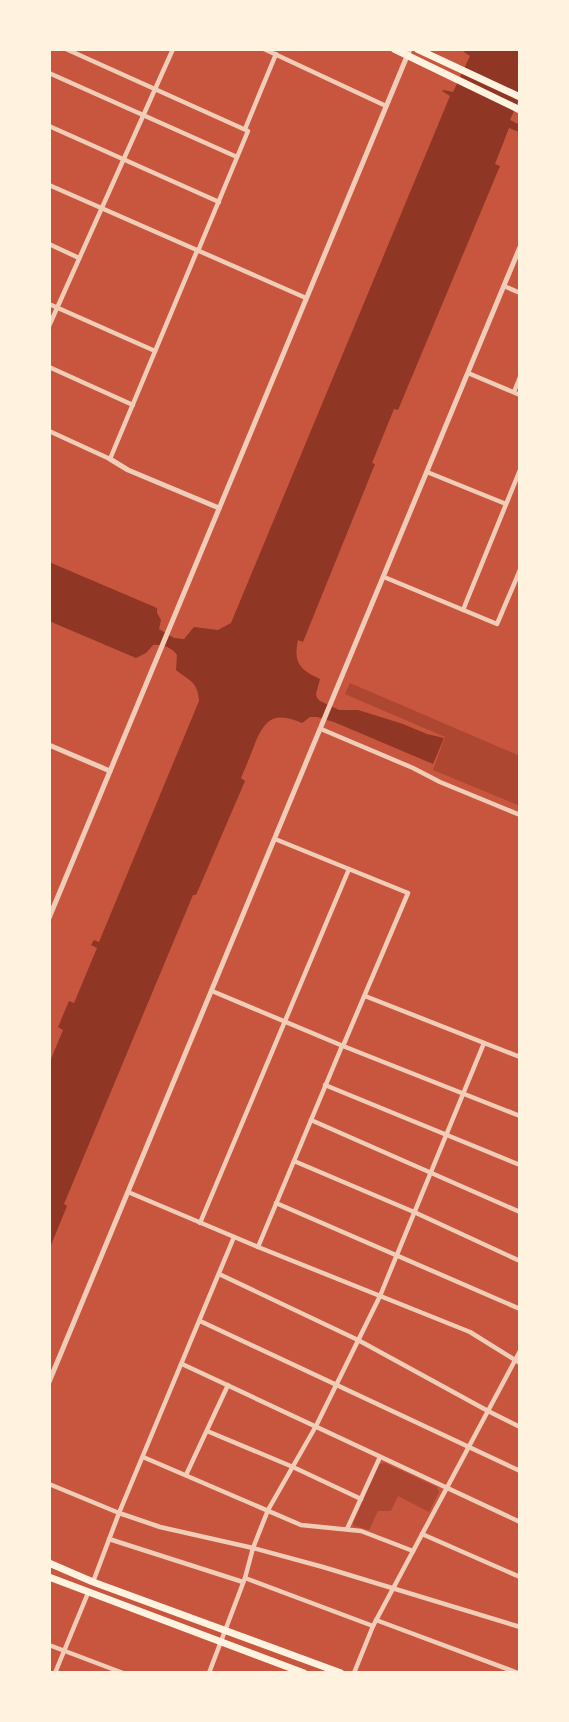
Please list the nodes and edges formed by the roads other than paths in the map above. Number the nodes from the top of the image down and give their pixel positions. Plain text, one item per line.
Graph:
1 (66, 49) edge
2 (173, 49) edge
3 (264, 49) edge
4 (280, 49) edge
5 (394, 49) edge
6 (417, 49) edge
7 (409, 52) edge
8 (277, 55) junction
9 (49, 73) edge
10 (155, 89) junction
11 (520, 97) edge
12 (386, 106) junction
13 (520, 110) edge
14 (143, 115) junction
15 (49, 125) edge
16 (245, 129) junction
17 (237, 157) junction
18 (124, 159) junction
19 (49, 185) edge
20 (219, 202) junction
21 (102, 208) junction
22 (49, 244) edge
23 (520, 247) edge
24 (197, 251) junction
25 (79, 258) junction
26 (504, 286) junction
27 (520, 293) edge
28 (306, 298) junction
29 (49, 304) edge
30 (57, 308) junction
31 (49, 326) edge
32 (155, 351) junction
33 (49, 367) edge
34 (468, 373) junction
35 (520, 377) edge
36 (514, 392) junction
37 (520, 395) edge
38 (133, 405) junction
39 (49, 431) edge
40 (110, 458) junction
41 (520, 470) edge
42 (427, 472) junction
43 (506, 504) junction
44 (219, 508) junction
45 (520, 570) edge
46 (384, 576) junction
47 (463, 610) junction
48 (322, 726) junction
49 (49, 745) edge
50 (110, 771) junction
51 (520, 815) edge
52 (275, 839) junction
53 (349, 869) junction
54 (49, 918) edge
55 (212, 991) junction
56 (365, 996) junction
57 (284, 1021) junction
58 (484, 1043) junction
59 (342, 1046) junction
60 (520, 1057) edge
61 (325, 1085) junction
62 (463, 1094) junction
63 (520, 1116) edge
64 (311, 1120) junction
65 (446, 1136) junction
66 (294, 1161) junction
67 (520, 1165) edge
68 (431, 1172) junction
69 (128, 1192) junction
70 (276, 1203) junction
71 (414, 1212) junction
72 (520, 1212) edge
73 (200, 1223) junction
74 (234, 1237) junction
75 (258, 1247) junction
76 (397, 1254) junction
77 (520, 1261) edge
78 (219, 1274) junction
79 (380, 1296) junction
80 (520, 1309) edge
81 (200, 1321) junction
82 (358, 1340) junction
83 (520, 1351) edge
84 (517, 1362) edge
85 (182, 1364) junction
86 (49, 1382) edge
87 (228, 1385) junction
88 (336, 1385) junction
89 (488, 1411) junction
90 (316, 1426) junction
91 (520, 1427) edge
92 (207, 1431) junction
93 (468, 1447) junction
94 (143, 1457) junction
95 (380, 1457) junction
96 (292, 1467) junction
97 (520, 1471) edge
98 (186, 1475) junction
99 (49, 1484) edge
100 (446, 1488) junction
101 (361, 1499) junction
102 (268, 1510) junction
103 (120, 1513) junction
104 (520, 1522) edge
105 (347, 1530) junction
106 (422, 1534) junction
107 (109, 1539) junction
108 (253, 1548) junction
109 (412, 1551) junction
110 (49, 1563) edge
111 (49, 1577) edge
112 (520, 1577) edge
113 (244, 1580) junction
114 (93, 1582) junction
115 (393, 1587) junction
116 (88, 1593) junction
117 (376, 1620) junction
118 (373, 1626) junction
119 (520, 1627) edge
120 (225, 1630) junction
121 (220, 1642) junction
122 (49, 1645) edge
123 (64, 1651) junction
124 (55, 1673) edge
125 (123, 1673) edge
126 (209, 1673) edge
127 (304, 1673) edge
128 (341, 1673) edge
129 (354, 1673) edge
130 (518, 1673) edge

1 - 10 street
2 - 10 street
3 - 8 street
4 - 8 street
5 - 7 main road
6 - 11 main road
7 - 12 street
7 - 13 main road
8 - 12 street
8 - 16 street
9 - 14 street
10 - 14 street
10 - 16 street
12 - 28 street
14 - 17 street
14 - 18 street
15 - 18 street
16 - 17 street
17 - 20 street
18 - 20 street
18 - 21 street
19 - 21 street
20 - 24 street
21 - 24 street
21 - 25 street
22 - 25 street
23 - 26 street
24 - 28 street
24 - 32 street
25 - 30 street
26 - 27 street
26 - 34 street
28 - 44 street
29 - 30 street
30 - 31 street
30 - 32 street
32 - 38 street
33 - 38 street
34 - 36 street
34 - 42 street
35 - 36 street
36 - 37 street
38 - 40 street
39 - 40 street
40 - 44 street
41 - 43 street
42 - 43 street
42 - 46 street
43 - 47 street
44 - 50 street
45 - 47 street
46 - 47 street
46 - 48 street
48 - 51 street
48 - 52 street
49 - 50 street
50 - 54 street
52 - 53 street
52 - 55 street
53 - 56 street
53 - 57 street
55 - 57 street
55 - 69 street
56 - 58 street
56 - 59 street
57 - 59 street
57 - 73 street
58 - 60 street
58 - 62 street
59 - 61 street
59 - 62 street
61 - 64 street
61 - 65 street
62 - 63 street
62 - 65 street
64 - 66 street
64 - 68 street
65 - 67 street
65 - 68 street
66 - 70 street
66 - 71 street
68 - 71 street
68 - 72 street
69 - 73 street
69 - 86 street
70 - 75 street
70 - 76 street
71 - 76 street
71 - 77 street
73 - 74 street
74 - 75 street
74 - 78 street
75 - 79 street
76 - 79 street
76 - 80 street
78 - 81 street
78 - 82 street
79 - 82 street
79 - 84 street
81 - 85 street
81 - 88 street
82 - 88 street
82 - 89 street
83 - 84 street
84 - 89 street
85 - 87 street
85 - 94 street
87 - 90 street
87 - 92 street
88 - 90 street
88 - 93 street
89 - 91 street
89 - 93 street
90 - 95 street
90 - 96 street
92 - 96 street
92 - 98 street
93 - 97 street
93 - 100 street
94 - 98 street
94 - 103 street
95 - 100 street
95 - 101 street
96 - 101 street
96 - 102 street
98 - 102 street
99 - 103 street
100 - 104 street
100 - 106 street
101 - 105 street
102 - 105 street
102 - 108 street
103 - 107 street
103 - 108 street
105 - 109 street
106 - 109 street
106 - 112 street
107 - 113 street
107 - 114 street
108 - 113 street
108 - 115 street
109 - 115 street
110 - 114 main road
111 - 116 main road
113 - 118 street
113 - 120 street
114 - 120 main road
115 - 117 street
115 - 119 street
116 - 121 main road
116 - 123 street
117 - 118 street
117 - 130 street
118 - 129 street
120 - 121 street
120 - 128 main road
121 - 126 street
121 - 127 main road
122 - 123 street
123 - 124 street
123 - 125 street

